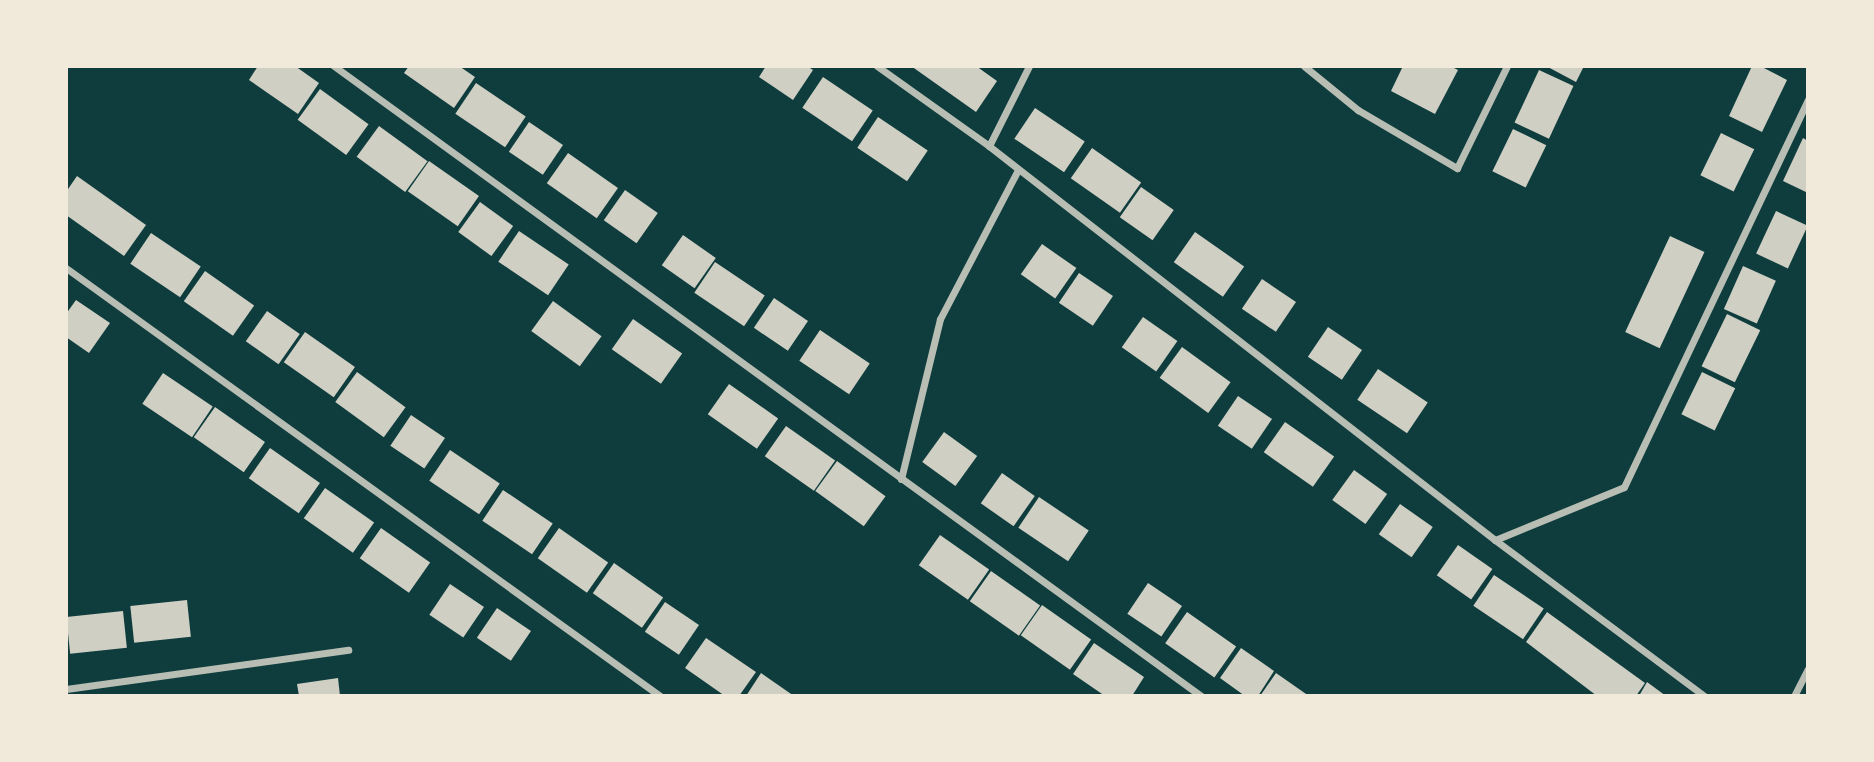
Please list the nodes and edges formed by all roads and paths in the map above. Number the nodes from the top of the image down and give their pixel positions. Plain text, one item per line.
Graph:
1 (334, 66) edge
2 (877, 66) edge
3 (1029, 66) edge
4 (1304, 66) edge
5 (1507, 66) edge
6 (1808, 100) edge
7 (989, 146) junction
8 (1018, 170) junction
9 (66, 268) edge
10 (901, 479) junction
11 (1495, 540) junction
12 (348, 650) dead end
13 (1808, 669) edge
14 (66, 689) edge
15 (660, 695) edge
16 (1201, 695) edge
17 (1704, 695) edge
18 (1794, 695) edge

1 - 10 street
2 - 7 street
3 - 7 street
4 - 5 street
6 - 11 street
7 - 8 street
8 - 10 street
8 - 11 street
9 - 15 street
10 - 16 street
11 - 17 street
12 - 14 street
13 - 18 street

